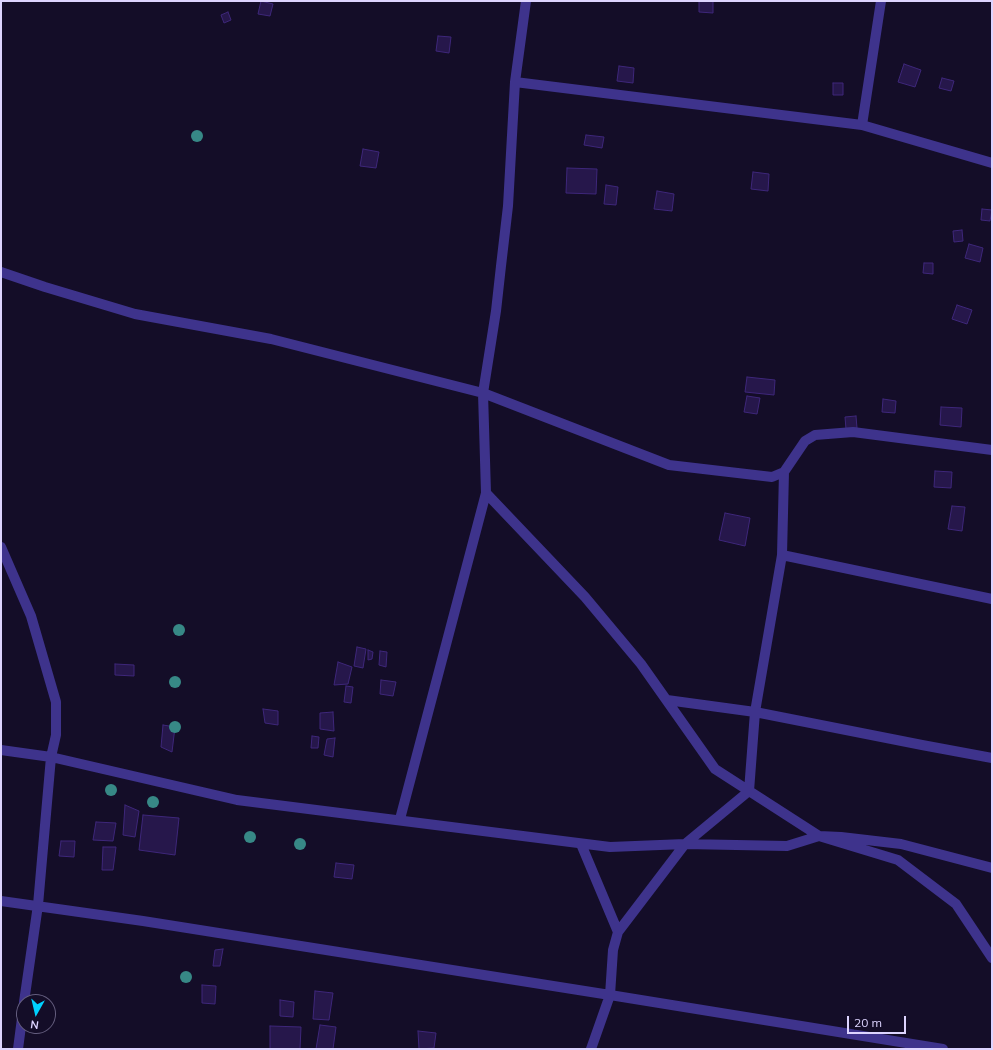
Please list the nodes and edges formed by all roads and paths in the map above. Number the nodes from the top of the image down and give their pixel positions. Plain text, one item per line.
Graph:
1 (526, 1) edge
2 (881, 1) edge
3 (515, 82) junction
4 (862, 125) junction
5 (992, 163) edge
6 (1, 272) edge
7 (483, 393) junction
8 (992, 450) edge
9 (784, 472) junction
10 (486, 492) junction
11 (1, 547) edge
12 (782, 555) junction
13 (992, 599) edge
14 (667, 700) junction
15 (755, 712) junction
16 (1, 750) edge
17 (51, 757) junction
18 (992, 758) edge
19 (749, 791) junction
20 (400, 819) junction
21 (819, 836) junction
22 (581, 844) junction
23 (685, 844) junction
24 (992, 868) edge
25 (1, 900) edge
26 (38, 905) junction
27 (618, 932) junction
28 (992, 958) edge
29 (25, 994) edge
30 (610, 995) junction
31 (20, 1034) edge
32 (18, 1049) edge
33 (591, 1049) edge
34 (943, 1049) edge

1 - 3 street
2 - 4 street
3 - 4 street
3 - 7 street
4 - 5 street
6 - 7 street
7 - 9 street
7 - 10 street
8 - 9 street
9 - 12 street
10 - 14 street
10 - 20 street
11 - 17 street
12 - 13 street
12 - 15 street
14 - 15 street
14 - 19 street
15 - 18 street
15 - 19 street
16 - 17 street
17 - 20 street
17 - 26 street
19 - 21 street
19 - 23 street
20 - 22 street
21 - 23 street
21 - 24 street
21 - 28 street
22 - 23 street
22 - 27 street
23 - 27 street
25 - 26 street
26 - 29 street
26 - 30 street
27 - 30 street
30 - 33 street
30 - 34 street
31 - 32 street

